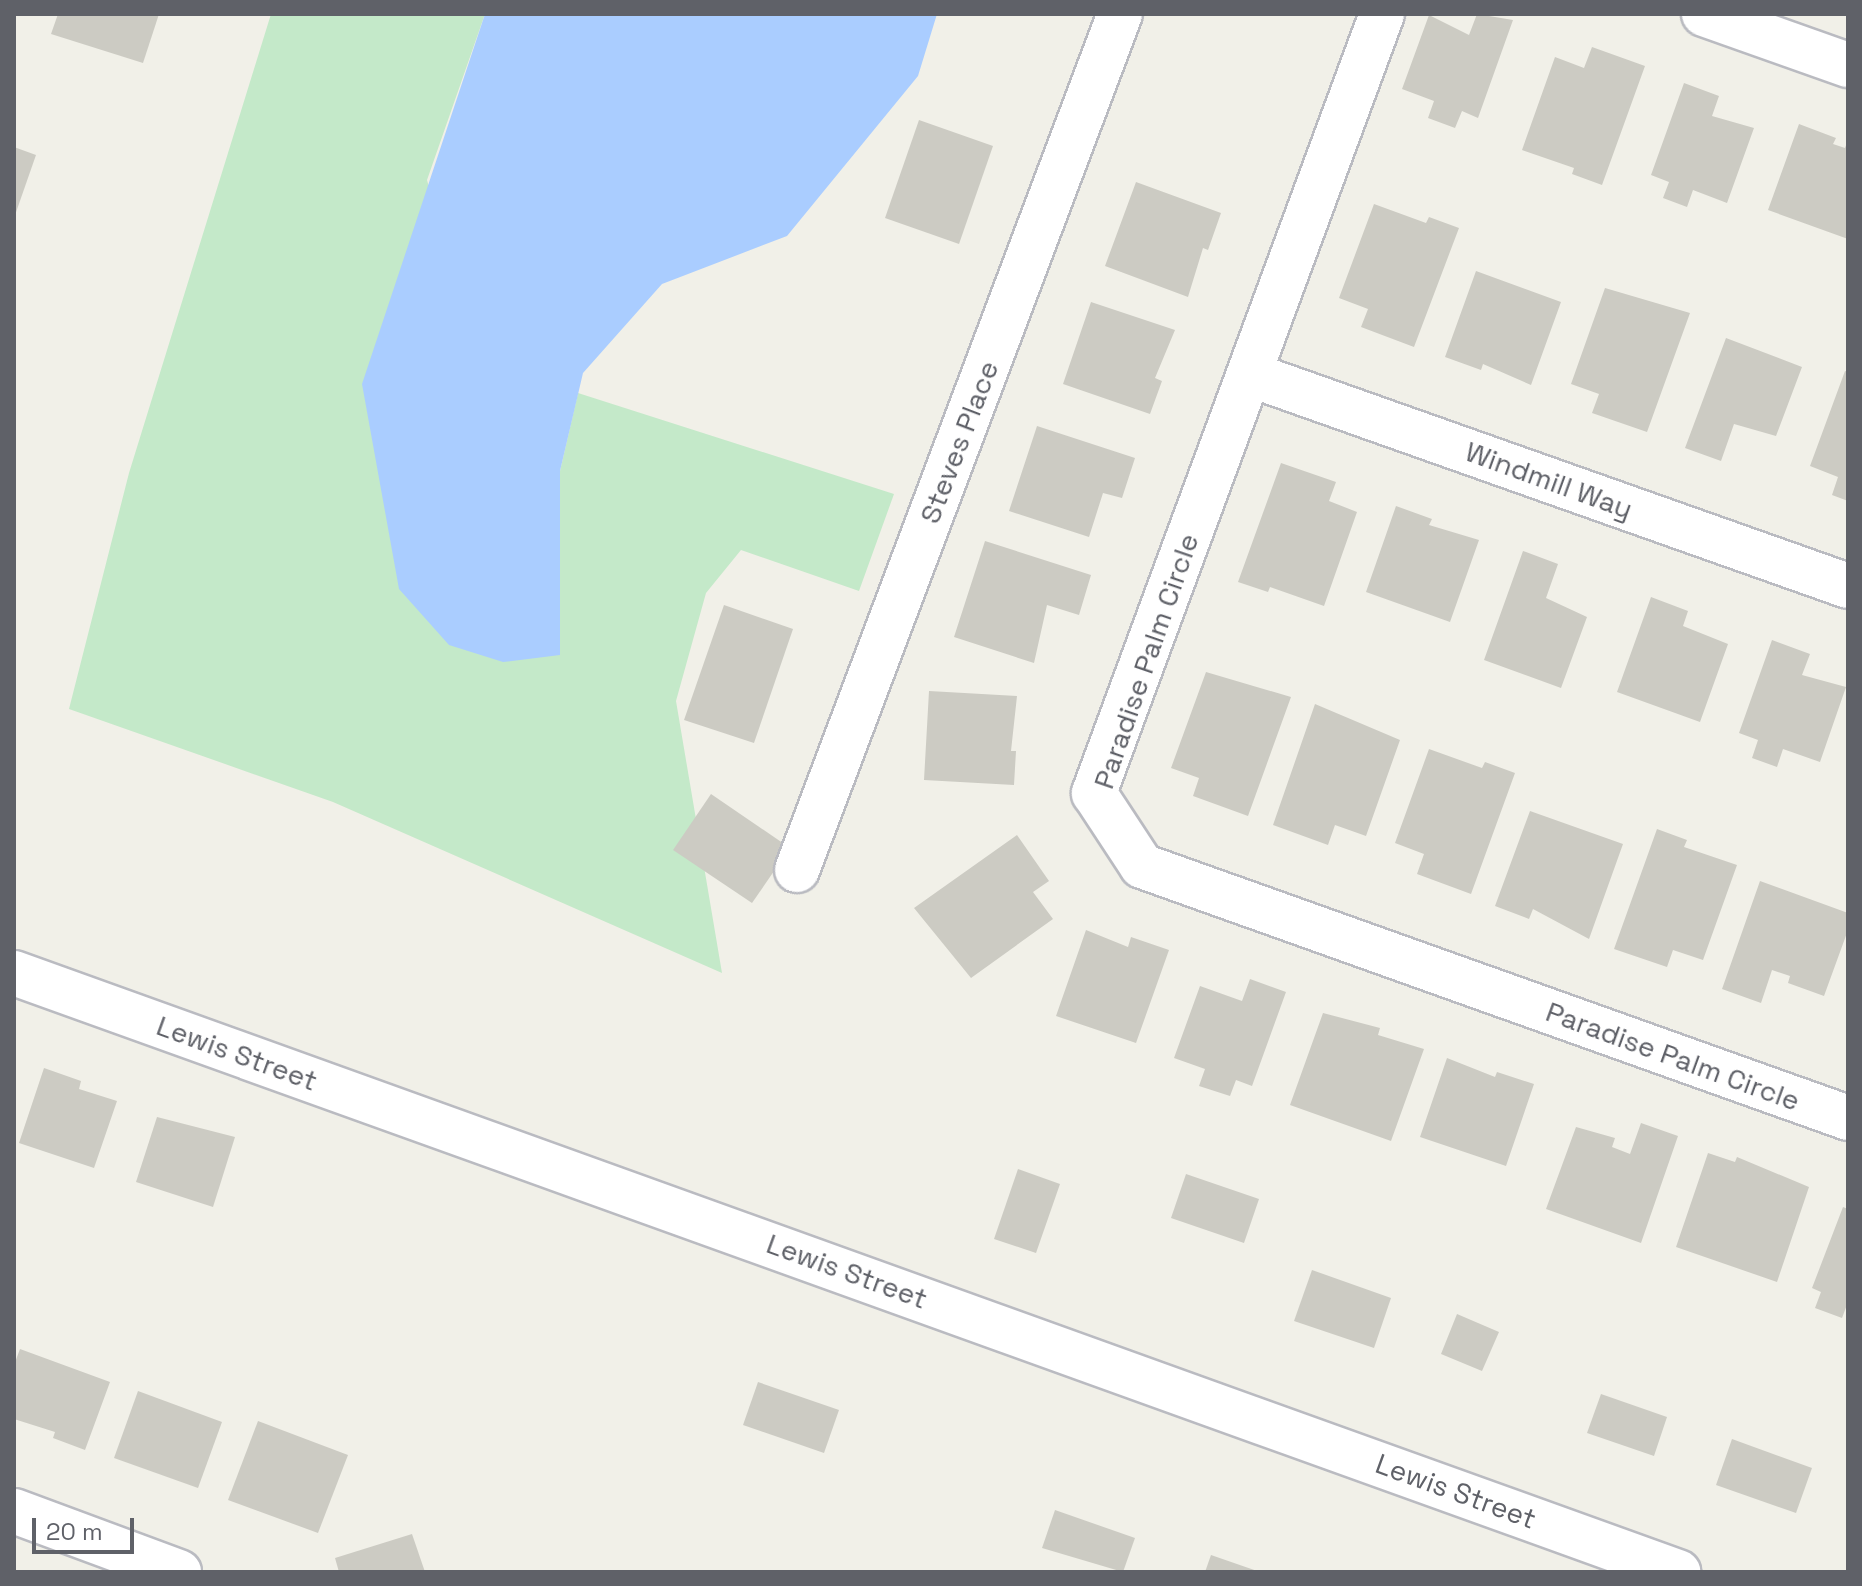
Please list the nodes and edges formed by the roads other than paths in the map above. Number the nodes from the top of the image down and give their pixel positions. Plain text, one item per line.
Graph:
1 (1120, 14) edge
2 (1382, 14) edge
3 (1704, 14) edge
4 (1848, 65) edge
5 (1249, 374) junction
6 (1848, 586) edge
7 (797, 870) dead end
8 (14, 973) edge
9 (1848, 1118) edge
10 (14, 1511) edge
11 (179, 1572) edge
12 (1678, 1572) edge

1 - 7 street, Steves Place
2 - 5 street, Paradise Palm Circle
3 - 4 street
5 - 6 street, Windmill Way
5 - 9 street, Paradise Palm Circle
8 - 12 street, Lewis Street
10 - 11 street

